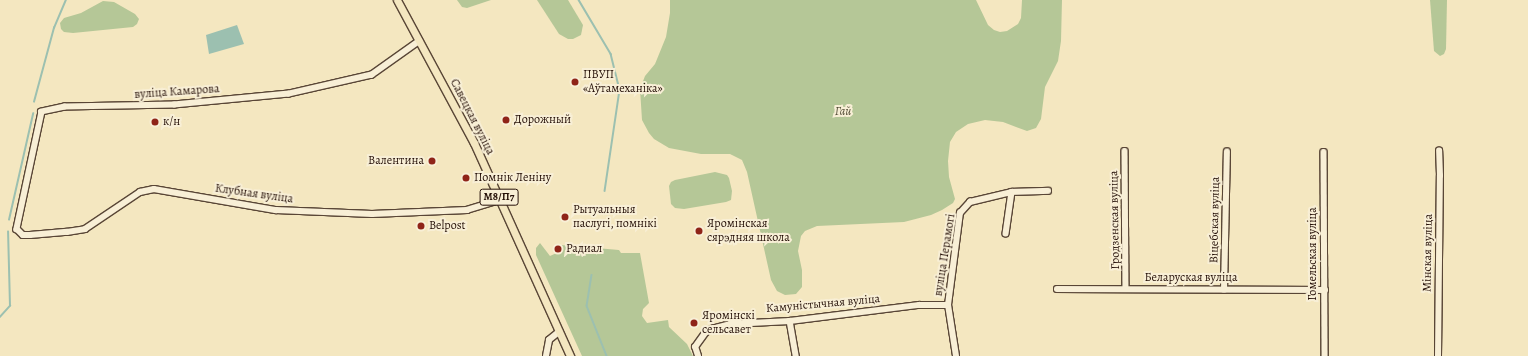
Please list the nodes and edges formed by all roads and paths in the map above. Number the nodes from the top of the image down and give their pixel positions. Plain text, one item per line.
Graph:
1 (397, 0) edge
2 (420, 41) junction
3 (1125, 151) dead end
4 (1439, 151) dead end
5 (1227, 152) dead end
6 (1324, 152) dead end
7 (1048, 191) dead end
8 (1012, 192) junction
9 (500, 200) junction
10 (17, 229) joint
11 (1006, 234) dead end
12 (1057, 289) dead end
13 (1126, 289) junction
14 (1224, 290) junction
15 (1325, 290) junction
16 (948, 304) junction
17 (790, 321) junction
18 (559, 332) junction
19 (546, 356) edge
20 (570, 356) edge
21 (698, 356) edge
22 (796, 356) edge
23 (956, 356) edge
24 (1325, 356) edge
25 (1438, 356) edge

1 - 2 main road, Савецкая вуліца / М8/П7
2 - 9 main road, Савецкая вуліца / М8/П7
2 - 10 street, вуліца Камарова
3 - 13 street, Гродзенская вуліца
4 - 25 street, Мінская вуліца
5 - 14 street, Віцебская вуліца
6 - 15 street, Гомельская вуліца
7 - 8 street, вуліца Перамогі
8 - 11 street
8 - 16 street, вуліца Перамогі
9 - 10 street, Клубная вуліца
9 - 18 main road, Савецкая вуліца / М8/П7
12 - 13 street, Беларуская вуліца
13 - 14 street, Беларуская вуліца
14 - 15 street, Беларуская вуліца
15 - 24 street, Гомельская вуліца
16 - 17 street, Камуністычная вуліца
16 - 23 street, вуліца Перамогі
17 - 21 street, Камуністычная вуліца
17 - 22 street
18 - 19 street
18 - 20 main road, Савецкая вуліца / М8/П7

